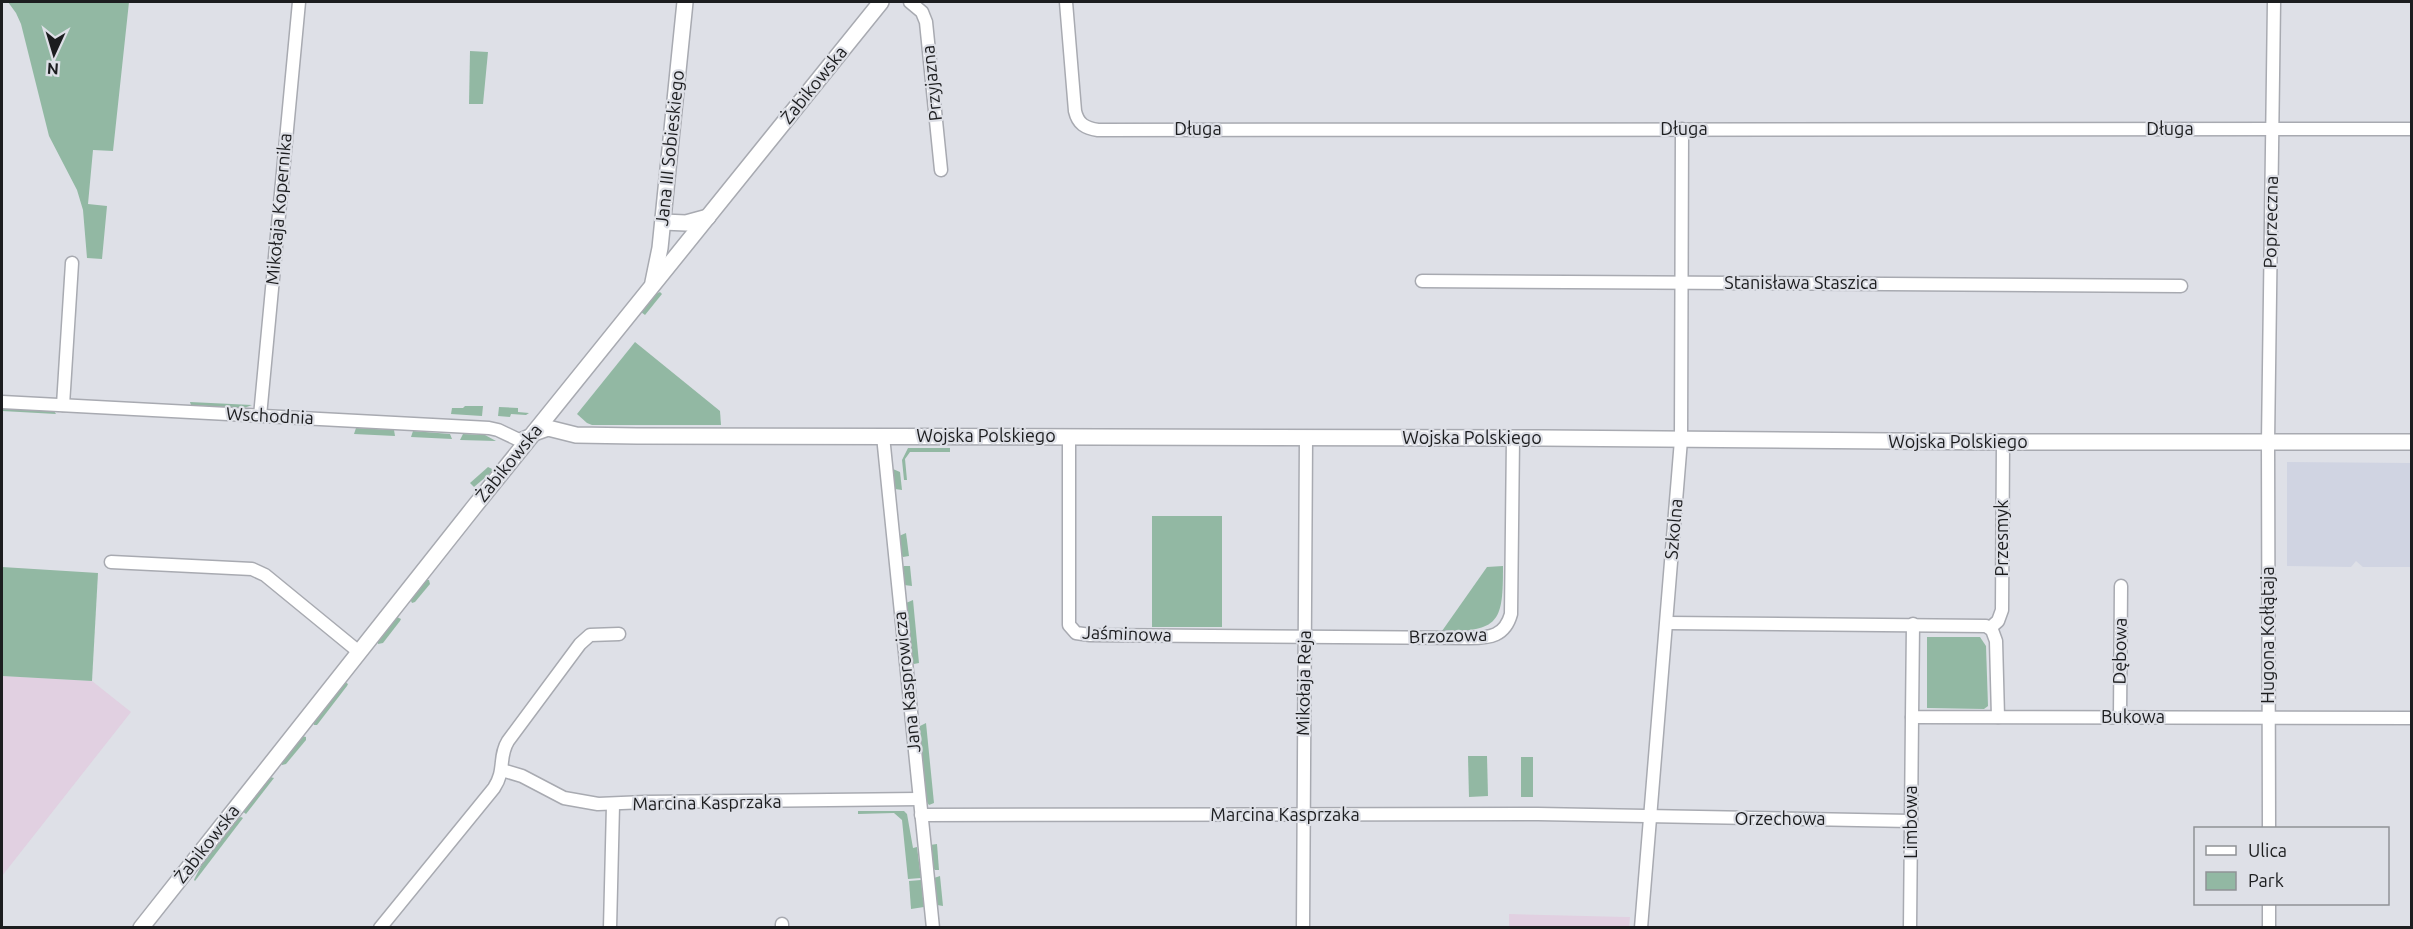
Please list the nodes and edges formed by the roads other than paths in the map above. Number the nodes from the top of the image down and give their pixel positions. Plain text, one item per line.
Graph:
1 (298, 2) edge
2 (685, 2) edge
3 (880, 2) edge
4 (910, 2) edge
5 (1066, 2) edge
6 (2274, 2) edge
7 (1682, 129) junction
8 (2273, 129) junction
9 (2412, 129) edge
10 (940, 170) dead end
11 (708, 217) junction
12 (663, 222) junction
13 (72, 263) dead end
14 (1422, 281) dead end
15 (1683, 283) junction
16 (2181, 286) dead end
17 (647, 292) junction
18 (2, 402) edge
19 (63, 405) junction
20 (260, 416) junction
21 (534, 434) junction
22 (883, 436) junction
23 (1069, 437) junction
24 (1306, 438) junction
25 (1514, 438) junction
26 (1681, 440) junction
27 (2003, 442) junction
28 (2268, 442) junction
29 (2412, 442) edge
30 (111, 562) dead end
31 (2121, 586) dead end
32 (1667, 623) junction
33 (1913, 624) junction
34 (1990, 628) junction
35 (620, 634) dead end
36 (1305, 637) junction
37 (359, 652) junction
38 (1912, 717) junction
39 (1998, 717) junction
40 (2120, 717) junction
41 (2268, 718) junction
42 (2412, 718) edge
43 (502, 770) junction
44 (919, 799) junction
45 (613, 805) junction
46 (921, 815) junction
47 (1303, 815) junction
48 (1650, 816) junction
49 (1911, 820) junction
50 (2269, 827) edge
51 (2269, 905) edge
52 (141, 927) edge
53 (380, 927) edge
54 (610, 927) edge
55 (933, 927) edge
56 (1302, 927) edge
57 (1641, 927) edge
58 (1911, 927) edge
59 (2269, 927) edge

1 - 20 street, Mikołaja Kopernika
2 - 12 street, Jana III Sobieskiego
3 - 11 street, Żabikowska
4 - 10 street, Przyjazna
5 - 7 street, Długa
6 - 8 street, Poprzeczna
7 - 8 street, Długa
7 - 15 street, Szkolna
8 - 9 street, Długa
8 - 28 street, Poprzeczna
11 - 12 street
11 - 17 street, Żabikowska
12 - 17 street, Jana III Sobieskiego
13 - 19 street
14 - 15 street, Stanisława Staszica
15 - 16 street, Stanisława Staszica
15 - 26 street, Szkolna
17 - 21 street, Żabikowska
18 - 19 street, Wschodnia
19 - 20 street, Wschodnia
20 - 21 street, Wschodnia
21 - 22 street, Wojska Polskiego
21 - 37 street, Żabikowska
22 - 23 street, Wojska Polskiego
22 - 44 street, Jana Kasprowicza
23 - 24 street, Wojska Polskiego
23 - 36 street, Jaśminowa
24 - 25 street, Wojska Polskiego
24 - 36 street, Mikołaja Reja
25 - 26 street, Wojska Polskiego
25 - 36 street, Brzozowa
26 - 27 street, Wojska Polskiego
26 - 32 street, Szkolna
27 - 28 street, Wojska Polskiego
27 - 34 street, Przesmyk
28 - 29 street, Wojska Polskiego
28 - 41 street, Hugona Kołłątaja
30 - 37 street
31 - 40 street, Dębowa
32 - 33 street
32 - 48 street, Szkolna
33 - 34 street
33 - 38 street
34 - 39 street
35 - 43 street
36 - 47 street, Mikołaja Reja
37 - 52 street, Żabikowska
38 - 39 street, Bukowa
38 - 49 street, Limbowa
39 - 40 street, Bukowa
40 - 41 street, Bukowa
41 - 42 street, Bukowa
41 - 50 street, Hugona Kołłątaja
43 - 45 street, Marcina Kasprzaka
43 - 53 street
44 - 45 street, Marcina Kasprzaka
44 - 46 street, Jana Kasprowicza
45 - 54 street
46 - 47 street, Marcina Kasprzaka
46 - 55 street, Jana Kasprowicza
47 - 48 street, Marcina Kasprzaka
47 - 56 street, Mikołaja Reja
48 - 49 street, Orzechowa
48 - 57 street, Szkolna
49 - 58 street, Limbowa
51 - 59 street

